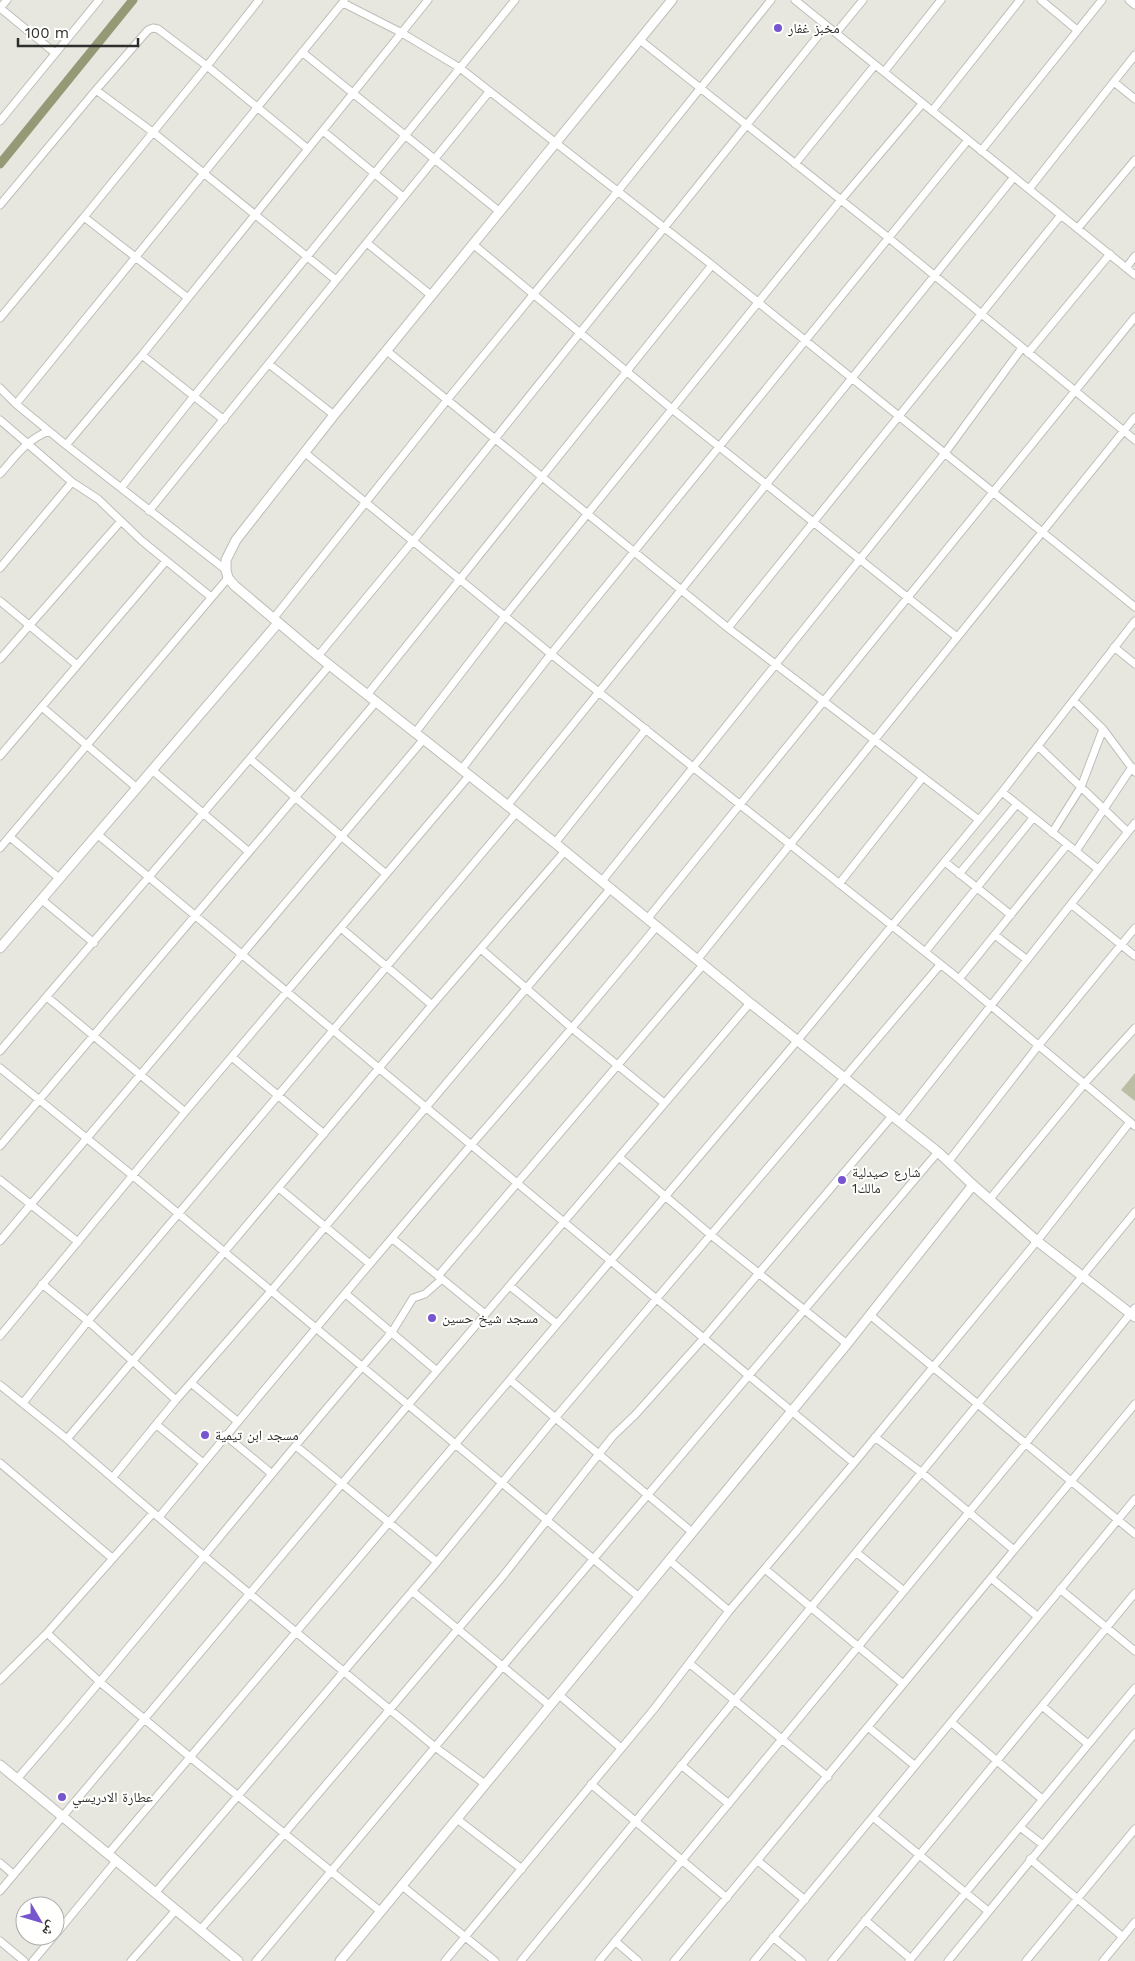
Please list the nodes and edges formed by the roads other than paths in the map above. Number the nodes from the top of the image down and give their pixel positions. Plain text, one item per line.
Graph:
1 (7, 0) edge
2 (99, 0) edge
3 (260, 0) edge
4 (428, 0) edge
5 (515, 0) edge
6 (672, 0) edge
7 (772, 0) edge
8 (795, 0) edge
9 (862, 0) edge
10 (942, 0) edge
11 (1020, 0) edge
12 (1041, 0) edge
13 (1102, 0) edge
14 (1129, 0) edge
15 (344, 2) edge
16 (1135, 5) edge
17 (826, 26) junction
18 (1077, 30) junction
19 (402, 32) junction
20 (836, 33) junction
21 (640, 40) junction
22 (302, 52) junction
23 (56, 53) junction
24 (1135, 56) edge
25 (875, 65) junction
26 (207, 66) junction
27 (460, 68) junction
28 (884, 72) junction
29 (1114, 82) junction
30 (701, 88) junction
31 (96, 90) junction
32 (489, 92) junction
33 (353, 94) junction
34 (1135, 98) edge
35 (922, 104) junction
36 (256, 107) junction
37 (932, 111) junction
38 (0, 121) edge
39 (747, 125) junction
40 (322, 131) junction
41 (154, 133) junction
42 (405, 135) junction
43 (968, 140) junction
44 (556, 143) junction
45 (308, 149) junction
46 (981, 151) junction
47 (435, 158) junction
48 (1135, 160) edge
49 (795, 164) junction
50 (203, 172) junction
51 (374, 174) junction
52 (1014, 177) junction
53 (1029, 189) junction
54 (618, 191) junction
55 (403, 198) junction
56 (840, 201) junction
57 (0, 205) edge
58 (500, 212) junction
59 (255, 214) junction
60 (1061, 215) junction
61 (84, 217) junction
62 (665, 227) junction
63 (1078, 228) junction
64 (890, 239) junction
65 (367, 243) junction
66 (474, 245) junction
67 (1110, 254) junction
68 (306, 256) junction
69 (1135, 256) edge
70 (135, 258) junction
71 (712, 265) junction
72 (1126, 268) junction
73 (1135, 275) edge
74 (934, 278) junction
75 (336, 280) junction
76 (534, 295) junction
77 (432, 296) junction
78 (188, 298) junction
79 (759, 303) junction
80 (981, 315) junction
81 (1135, 317) edge
82 (0, 318) edge
83 (580, 332) junction
84 (806, 342) junction
85 (1022, 348) junction
86 (387, 351) junction
87 (1028, 353) junction
88 (142, 355) junction
89 (269, 364) junction
90 (626, 371) junction
91 (852, 379) junction
92 (0, 388) edge
93 (1076, 391) junction
94 (194, 396) junction
95 (448, 400) junction
96 (16, 404) junction
97 (672, 409) junction
98 (334, 415) junction
99 (899, 416) junction
100 (1135, 417) edge
101 (0, 420) edge
102 (224, 420) junction
103 (49, 431) junction
104 (1124, 431) junction
105 (495, 438) junction
106 (1135, 440) edge
107 (27, 442) junction
108 (66, 445) junction
109 (720, 447) junction
110 (304, 452) junction
111 (945, 453) junction
112 (0, 474) edge
113 (542, 476) junction
114 (72, 482) junction
115 (766, 485) junction
116 (121, 488) junction
117 (993, 491) junction
118 (366, 503) junction
119 (149, 511) junction
120 (588, 514) junction
121 (121, 522) junction
122 (814, 524) junction
123 (1041, 532) junction
124 (414, 541) junction
125 (635, 552) junction
126 (860, 559) junction
127 (166, 560) junction
128 (0, 568) edge
129 (227, 574) junction
130 (461, 578) junction
131 (682, 591) junction
132 (211, 597) junction
133 (907, 599) junction
134 (0, 601) edge
135 (1135, 607) edge
136 (506, 616) junction
137 (276, 621) junction
138 (1135, 621) edge
139 (29, 625) junction
140 (728, 628) junction
141 (957, 636) junction
142 (1114, 647) junction
143 (551, 654) junction
144 (318, 656) junction
145 (0, 659) edge
146 (1135, 664) edge
147 (77, 665) junction
148 (775, 665) junction
149 (329, 666) junction
150 (600, 692) junction
151 (367, 695) junction
152 (1074, 701) junction
153 (376, 702) junction
154 (823, 702) junction
155 (42, 707) junction
156 (646, 729) junction
157 (1103, 729) junction
158 (415, 733) junction
159 (423, 740) junction
160 (873, 740) junction
161 (88, 746) junction
162 (1038, 746) junction
163 (0, 756) edge
164 (250, 759) junction
165 (693, 767) junction
166 (152, 770) junction
167 (461, 770) junction
168 (1133, 770) edge
169 (469, 776) junction
170 (923, 777) junction
171 (1081, 787) junction
172 (137, 788) junction
173 (1002, 792) junction
174 (295, 797) junction
175 (1018, 804) junction
176 (507, 806) junction
177 (741, 806) junction
178 (1103, 808) junction
179 (516, 813) junction
180 (202, 814) junction
181 (1033, 818) junction
182 (979, 820) junction
183 (1135, 823) edge
184 (1128, 832) junction
185 (1052, 833) junction
186 (97, 834) junction
187 (342, 835) junction
188 (10, 837) junction
189 (555, 843) junction
190 (789, 845) junction
191 (1067, 845) junction
192 (0, 848) edge
193 (565, 851) junction
194 (1076, 851) junction
195 (248, 852) junction
196 (945, 862) junction
197 (1098, 869) junction
198 (386, 874) junction
199 (959, 874) junction
200 (149, 877) junction
201 (59, 878) junction
202 (602, 881) junction
203 (839, 884) junction
204 (976, 887) junction
205 (611, 888) junction
206 (41, 899) junction
207 (1070, 904) junction
208 (1011, 914) junction
209 (195, 915) junction
210 (648, 918) junction
211 (657, 926) junction
212 (892, 927) junction
213 (341, 928) junction
214 (1135, 928) edge
215 (995, 935) junction
216 (94, 943) junction
217 (1121, 945) junction
218 (0, 948) edge
219 (481, 950) junction
220 (925, 952) junction
221 (240, 954) junction
222 (1135, 956) edge
223 (1026, 959) junction
224 (700, 963) junction
225 (940, 965) junction
226 (386, 967) junction
227 (959, 979) junction
228 (526, 989) junction
229 (287, 992) junction
230 (47, 997) junction
231 (750, 1003) junction
232 (432, 1006) junction
233 (990, 1006) junction
234 (1135, 1028) edge
235 (573, 1029) junction
236 (333, 1032) junction
237 (92, 1036) junction
238 (798, 1041) junction
239 (1038, 1046) junction
240 (0, 1051) edge
241 (232, 1057) junction
242 (618, 1065) junction
243 (0, 1068) edge
244 (378, 1069) junction
245 (139, 1074) junction
246 (845, 1078) junction
247 (1085, 1083) junction
248 (279, 1096) junction
249 (38, 1099) junction
250 (664, 1104) junction
251 (424, 1108) junction
252 (185, 1112) junction
253 (895, 1119) junction
254 (1133, 1124) edge
255 (324, 1134) junction
256 (85, 1138) junction
257 (0, 1146) edge
258 (471, 1146) junction
259 (938, 1152) junction
260 (619, 1157) junction
261 (948, 1162) junction
262 (132, 1175) junction
263 (0, 1180) edge
264 (518, 1184) junction
265 (973, 1185) junction
266 (279, 1188) junction
267 (666, 1197) junction
268 (989, 1200) junction
269 (31, 1205) junction
270 (1135, 1212) edge
271 (178, 1214) junction
272 (565, 1222) junction
273 (325, 1227) junction
274 (711, 1235) junction
275 (393, 1238) junction
276 (0, 1241) edge
277 (1037, 1241) junction
278 (78, 1242) junction
279 (224, 1252) junction
280 (611, 1262) junction
281 (370, 1264) junction
282 (758, 1274) junction
283 (1084, 1276) junction
284 (440, 1277) junction
285 (42, 1284) junction
286 (510, 1286) junction
287 (271, 1291) junction
288 (346, 1294) junction
289 (656, 1300) junction
290 (805, 1311) junction
291 (1133, 1313) edge
292 (485, 1314) junction
293 (870, 1315) junction
294 (88, 1321) junction
295 (557, 1324) junction
296 (316, 1329) junction
297 (392, 1332) junction
298 (0, 1336) edge
299 (704, 1339) junction
300 (847, 1344) junction
301 (133, 1360) junction
302 (362, 1367) junction
303 (933, 1368) junction
304 (437, 1370) junction
305 (749, 1377) junction
306 (510, 1380) junction
307 (191, 1383) junction
308 (0, 1385) edge
309 (176, 1400) junction
310 (23, 1402) junction
311 (979, 1404) junction
312 (1135, 1404) edge
313 (408, 1405) junction
314 (791, 1412) junction
315 (556, 1417) junction
316 (237, 1421) junction
317 (157, 1426) junction
318 (225, 1435) junction
319 (875, 1437) junction
320 (67, 1439) junction
321 (1026, 1443) junction
322 (456, 1445) junction
323 (296, 1446) junction
324 (599, 1455) junction
325 (0, 1463) edge
326 (203, 1463) junction
327 (854, 1463) junction
328 (922, 1473) junction
329 (272, 1474) junction
330 (113, 1477) junction
331 (1072, 1480) junction
332 (502, 1483) junction
333 (343, 1485) junction
334 (647, 1495) junction
335 (1135, 1499) edge
336 (969, 1512) junction
337 (156, 1515) junction
338 (1118, 1520) junction
339 (548, 1521) junction
340 (390, 1524) junction
341 (692, 1532) junction
342 (1135, 1534) edge
343 (1014, 1550) junction
344 (857, 1552) junction
345 (204, 1556) junction
346 (112, 1558) junction
347 (594, 1559) junction
348 (669, 1560) junction
349 (437, 1562) junction
350 (765, 1569) junction
351 (991, 1578) junction
352 (1060, 1589) junction
353 (412, 1591) junction
354 (904, 1591) junction
355 (1135, 1593) edge
356 (250, 1594) junction
357 (639, 1597) junction
358 (811, 1608) junction
359 (729, 1611) junction
360 (1037, 1616) junction
361 (1106, 1627) junction
362 (458, 1629) junction
363 (296, 1632) junction
364 (47, 1633) junction
365 (858, 1646) junction
366 (1135, 1651) edge
367 (689, 1663) junction
368 (502, 1667) junction
369 (344, 1672) junction
370 (0, 1680) edge
371 (101, 1683) junction
372 (902, 1683) junction
373 (1135, 1688) edge
374 (558, 1694) junction
375 (734, 1702) junction
376 (549, 1705) junction
377 (1042, 1706) junction
378 (390, 1709) junction
379 (145, 1719) junction
380 (950, 1722) junction
381 (868, 1727) junction
382 (1135, 1733) edge
383 (782, 1740) junction
384 (1088, 1744) junction
385 (436, 1747) junction
386 (621, 1748) junction
387 (190, 1757) junction
388 (997, 1761) junction
389 (0, 1765) edge
390 (681, 1765) junction
391 (914, 1766) junction
392 (828, 1777) junction
393 (17, 1779) junction
394 (485, 1784) junction
395 (591, 1784) junction
396 (238, 1796) junction
397 (1042, 1799) junction
398 (729, 1804) junction
399 (62, 1817) junction
400 (873, 1817) junction
401 (457, 1819) junction
402 (636, 1821) junction
403 (1020, 1827) junction
404 (1135, 1829) edge
405 (284, 1834) junction
406 (1042, 1844) junction
407 (108, 1854) junction
408 (919, 1854) junction
409 (1030, 1859) junction
410 (683, 1860) junction
411 (116, 1861) junction
412 (758, 1861) junction
413 (0, 1863) edge
414 (522, 1869) junction
415 (330, 1870) junction
416 (13, 1874) junction
417 (402, 1885) junction
418 (0, 1891) edge
419 (156, 1892) junction
420 (966, 1893) junction
421 (727, 1898) junction
422 (1077, 1898) junction
423 (805, 1900) junction
424 (176, 1910) junction
425 (380, 1911) junction
426 (988, 1912) junction
427 (865, 1920) junction
428 (65, 1922) edge
429 (1135, 1922) edge
430 (200, 1930) junction
431 (1123, 1937) junction
432 (466, 1938) junction
433 (773, 1938) junction
434 (0, 1941) edge
435 (615, 1941) junction
436 (45, 1946) edge
437 (485, 1958) edge
438 (345, 1959) edge
439 (910, 1960) edge
440 (24, 1961) edge
441 (33, 1961) edge
442 (131, 1961) edge
443 (238, 1961) edge
444 (256, 1961) edge
445 (445, 1961) edge
446 (494, 1961) edge
447 (521, 1961) edge
448 (599, 1961) edge
449 (638, 1961) edge
450 (674, 1961) edge
451 (754, 1961) edge
452 (802, 1961) edge
453 (832, 1961) edge
454 (948, 1961) edge
455 (1026, 1961) edge
456 (1103, 1961) edge

1 - 23 street
2 - 23 street
3 - 26 street
4 - 19 street
5 - 27 street
6 - 21 main road
7 - 30 street
8 - 17 street
9 - 20 street
10 - 28 street
11 - 37 street
12 - 18 street
13 - 18 street
14 - 16 street
15 - 19 street
15 - 22 street
17 - 20 street
17 - 39 street
18 - 46 street
19 - 27 street
19 - 33 street
20 - 25 street
21 - 30 street
21 - 44 main road
22 - 33 street
22 - 36 street
23 - 38 street
24 - 29 street
25 - 28 street
25 - 49 street
26 - 31 street
26 - 36 street
26 - 41 street
27 - 32 street
27 - 42 street
28 - 35 street
29 - 34 street
29 - 53 street
30 - 39 street
30 - 54 street
31 - 41 street
31 - 57 street
32 - 44 street
32 - 47 street
33 - 40 street
33 - 42 street
35 - 37 street
35 - 56 street
36 - 45 street
36 - 50 street
37 - 43 street
39 - 49 street
39 - 62 street
40 - 45 street
40 - 51 street
41 - 50 street
41 - 61 street
42 - 47 street
42 - 51 street
43 - 46 street
43 - 64 street
44 - 54 street
44 - 58 main road
45 - 59 street
46 - 52 street
47 - 55 street
47 - 58 street
48 - 63 street
49 - 56 street
50 - 59 street
50 - 70 street
51 - 55 street
51 - 68 street
52 - 53 street
52 - 74 street
53 - 60 street
54 - 62 street
54 - 76 street
55 - 65 street
56 - 64 street
56 - 79 street
58 - 66 main road
59 - 68 street
59 - 78 street
60 - 63 street
60 - 80 street
61 - 70 street
61 - 82 street
62 - 71 street
62 - 83 street
63 - 67 street
64 - 74 street
64 - 84 street
65 - 75 street
65 - 77 street
66 - 76 street
66 - 77 main road
67 - 72 street
67 - 87 street
68 - 75 street
68 - 94 street
69 - 72 street
70 - 78 street
70 - 96 street
71 - 79 street
71 - 90 street
72 - 73 street
74 - 80 street
74 - 91 street
75 - 89 street
76 - 83 street
76 - 95 street
77 - 86 main road
78 - 88 street
79 - 84 street
79 - 97 street
80 - 85 street
80 - 99 street
81 - 93 street
83 - 90 street
83 - 105 street
84 - 91 street
84 - 109 street
85 - 87 street
85 - 111 street
86 - 95 street
86 - 98 main road
87 - 93 street
88 - 94 street
88 - 108 street
89 - 98 street
89 - 102 street
90 - 97 street
90 - 113 street
91 - 99 street
91 - 115 street
92 - 96 street
93 - 104 street
93 - 117 street
94 - 102 street
94 - 116 street
95 - 105 street
95 - 118 street
96 - 103 street
97 - 109 street
97 - 120 street
98 - 110 main road
99 - 111 street
99 - 122 street
100 - 104 street
101 - 107 street
102 - 119 street
103 - 107 street
103 - 108 street
104 - 106 street
104 - 123 street
105 - 113 street
105 - 124 street
107 - 112 street
107 - 114 street
108 - 116 street
109 - 115 street
109 - 125 street
110 - 118 street
110 - 129 main road
111 - 117 street
111 - 126 street
113 - 120 street
113 - 130 street
114 - 121 street
114 - 128 street
115 - 122 street
115 - 131 street
116 - 119 street
117 - 123 street
117 - 133 street
118 - 124 street
118 - 137 street
119 - 129 street
120 - 125 street
120 - 136 street
121 - 127 street
121 - 139 street
122 - 126 street
122 - 140 street
123 - 135 street
123 - 141 street
124 - 130 street
124 - 144 street
125 - 131 street
125 - 143 street
126 - 133 street
126 - 148 street
127 - 132 street
127 - 147 street
129 - 132 street
129 - 137 main road
130 - 136 street
130 - 151 street
131 - 140 street
131 - 150 street
132 - 161 street
133 - 141 street
133 - 154 street
134 - 139 street
136 - 143 street
136 - 158 street
137 - 144 main road
137 - 166 main road
138 - 142 street
139 - 145 street
139 - 147 street
140 - 148 street
141 - 160 street
142 - 146 street
142 - 152 street
143 - 150 street
143 - 167 street
144 - 149 main road
147 - 155 street
148 - 154 street
148 - 165 street
149 - 151 main road
149 - 164 street
150 - 156 street
150 - 176 street
151 - 153 main road
152 - 157 street
152 - 162 street
153 - 158 main road
153 - 174 street
154 - 160 street
154 - 177 street
155 - 161 street
155 - 163 street
156 - 165 street
156 - 189 street
157 - 168 street
157 - 171 street
158 - 159 main road
159 - 167 main road
159 - 187 street
160 - 170 street
160 - 190 street
161 - 172 street
161 - 188 street
162 - 171 street
162 - 173 street
164 - 174 street
164 - 180 street
165 - 177 street
165 - 202 street
166 - 172 main road
166 - 180 street
167 - 169 main road
168 - 178 street
169 - 176 main road
169 - 198 street
170 - 182 street
170 - 203 street
171 - 178 street
171 - 185 street
172 - 186 main road
173 - 175 street
173 - 182 street
174 - 187 street
174 - 195 street
175 - 181 street
175 - 199 street
176 - 179 main road
177 - 190 street
177 - 210 street
178 - 184 street
178 - 194 street
179 - 189 main road
179 - 226 street
180 - 195 street
180 - 200 street
181 - 185 street
181 - 204 street
182 - 196 street
183 - 184 street
184 - 197 street
185 - 191 street
186 - 200 street
186 - 201 main road
187 - 198 street
187 - 221 street
188 - 192 street
188 - 201 street
189 - 193 main road
190 - 203 street
190 - 224 street
191 - 194 street
191 - 208 street
193 - 202 main road
193 - 219 street
194 - 197 street
195 - 209 street
196 - 199 street
196 - 212 street
197 - 207 street
198 - 213 street
199 - 204 street
200 - 209 street
200 - 216 street
201 - 206 main road
202 - 205 main road
203 - 212 street
204 - 208 street
204 - 220 street
205 - 210 main road
205 - 228 street
206 - 216 street
206 - 218 main road
207 - 217 street
207 - 223 street
208 - 215 street
209 - 221 street
209 - 237 street
210 - 211 main road
211 - 224 main road
211 - 235 street
212 - 220 street
212 - 238 street
213 - 226 street
213 - 229 street
214 - 217 street
215 - 223 street
215 - 227 street
216 - 230 street
217 - 222 street
217 - 239 street
219 - 228 street
219 - 232 street
220 - 225 street
221 - 229 street
221 - 245 street
223 - 233 street
224 - 231 main road
224 - 242 street
225 - 227 street
225 - 246 street
226 - 232 street
226 - 236 street
227 - 233 street
228 - 235 street
228 - 251 street
229 - 236 street
229 - 241 street
230 - 237 street
230 - 240 street
231 - 238 main road
231 - 250 street
232 - 244 street
233 - 239 street
233 - 253 street
234 - 247 street
235 - 242 street
235 - 258 street
236 - 244 street
236 - 248 street
237 - 245 street
237 - 249 street
238 - 246 main road
238 - 267 street
239 - 247 street
239 - 261 street
241 - 248 street
241 - 252 street
242 - 250 street
242 - 264 street
243 - 249 street
244 - 251 street
244 - 255 street
245 - 252 street
245 - 256 street
246 - 253 main road
246 - 274 street
247 - 254 street
247 - 268 street
248 - 255 street
248 - 271 street
249 - 256 street
249 - 257 street
250 - 260 street
251 - 258 street
251 - 273 street
252 - 262 street
253 - 259 main road
253 - 282 street
254 - 277 street
255 - 266 street
256 - 262 street
256 - 269 street
258 - 264 street
258 - 275 street
259 - 261 main road
259 - 290 street
260 - 267 street
260 - 272 street
261 - 265 main road
262 - 271 street
262 - 278 street
263 - 269 street
264 - 272 street
264 - 284 street
265 - 268 main road
265 - 293 main road
266 - 273 street
266 - 279 street
267 - 274 street
267 - 280 street
268 - 277 main road
269 - 276 street
269 - 278 street
270 - 283 street
271 - 279 street
271 - 294 street
272 - 280 street
272 - 286 street
273 - 281 street
273 - 287 street
274 - 282 street
274 - 289 street
275 - 281 street
275 - 284 street
277 - 283 main road
277 - 303 street
278 - 285 street
279 - 287 street
279 - 301 street
280 - 289 street
280 - 295 street
281 - 288 street
282 - 290 street
282 - 299 street
283 - 291 main road
283 - 311 street
284 - 292 street
284 - 297 street
285 - 294 street
285 - 298 street
286 - 292 street
286 - 295 street
287 - 296 street
287 - 307 street
288 - 296 street
288 - 297 street
289 - 299 street
289 - 315 street
290 - 300 street
290 - 305 street
291 - 321 street
292 - 304 street
293 - 300 main road
293 - 303 street
294 - 301 street
294 - 310 street
295 - 306 street
296 - 302 street
296 - 316 street
297 - 302 street
297 - 304 street
299 - 305 street
299 - 324 street
300 - 314 main road
301 - 309 street
301 - 320 street
302 - 313 street
302 - 323 street
303 - 311 street
303 - 319 street
304 - 313 street
305 - 314 street
305 - 334 street
306 - 315 street
306 - 322 street
307 - 309 street
307 - 316 street
308 - 310 street
309 - 317 street
310 - 320 street
311 - 321 street
311 - 328 street
312 - 331 street
313 - 322 street
313 - 333 street
314 - 327 street
314 - 341 main road
315 - 324 street
315 - 332 street
316 - 318 street
317 - 326 street
317 - 330 street
318 - 326 street
318 - 329 street
319 - 327 street
319 - 328 street
320 - 330 street
321 - 331 street
321 - 336 street
322 - 332 street
322 - 340 street
323 - 329 street
323 - 333 street
324 - 334 street
324 - 339 street
325 - 346 street
326 - 337 street
327 - 350 street
328 - 336 street
328 - 344 street
329 - 345 street
330 - 337 street
331 - 338 street
331 - 343 street
332 - 339 street
332 - 349 street
333 - 340 street
333 - 356 street
334 - 341 street
334 - 347 street
335 - 338 street
336 - 343 street
336 - 354 street
337 - 345 street
337 - 346 street
338 - 342 street
338 - 352 street
339 - 347 street
339 - 362 street
340 - 349 street
340 - 363 street
341 - 348 main road
343 - 351 street
344 - 354 street
344 - 358 street
345 - 356 street
345 - 371 street
346 - 364 street
347 - 357 street
347 - 368 street
348 - 357 main road
348 - 359 street
349 - 353 street
350 - 358 street
350 - 359 street
351 - 360 street
351 - 372 street
352 - 360 street
352 - 361 street
353 - 362 street
353 - 369 street
354 - 365 street
355 - 361 street
356 - 363 street
356 - 379 street
357 - 374 main road
358 - 365 street
358 - 375 street
359 - 367 street
360 - 380 street
361 - 366 street
361 - 377 street
362 - 368 street
362 - 378 street
363 - 369 street
363 - 387 street
364 - 370 street
364 - 371 street
365 - 372 street
365 - 383 street
367 - 375 street
367 - 386 street
368 - 376 street
368 - 385 street
369 - 378 street
369 - 396 street
371 - 379 street
371 - 393 street
372 - 381 street
373 - 384 street
374 - 376 main road
374 - 386 street
375 - 383 street
375 - 390 street
376 - 394 main road
377 - 384 street
377 - 388 street
378 - 385 street
378 - 405 street
379 - 387 street
379 - 399 street
380 - 388 street
380 - 391 street
381 - 391 street
381 - 392 street
382 - 406 street
383 - 392 street
383 - 398 street
384 - 397 street
385 - 394 street
385 - 415 street
386 - 395 street
387 - 396 street
387 - 407 street
388 - 397 street
388 - 408 street
389 - 393 main road
390 - 398 street
390 - 402 street
391 - 400 street
392 - 412 street
393 - 399 main road
394 - 401 main road
395 - 402 street
395 - 414 street
396 - 405 street
396 - 419 street
397 - 403 street
398 - 410 street
399 - 407 main road
399 - 416 street
400 - 408 street
400 - 423 street
401 - 414 street
401 - 417 main road
402 - 410 street
402 - 447 street
403 - 406 street
403 - 420 street
404 - 422 street
405 - 415 street
405 - 430 street
406 - 409 street
407 - 411 main road
408 - 420 street
408 - 427 street
409 - 422 street
409 - 426 street
410 - 421 street
410 - 435 street
411 - 419 main road
411 - 428 street
412 - 421 street
412 - 423 street
413 - 416 street
414 - 432 street
415 - 425 street
415 - 444 street
416 - 418 street
417 - 425 main road
417 - 432 street
419 - 424 main road
420 - 426 street
420 - 439 street
421 - 450 street
422 - 431 street
422 - 455 street
423 - 433 street
424 - 430 main road
424 - 442 street
425 - 438 main road
426 - 454 street
427 - 439 street
427 - 453 street
429 - 431 street
430 - 443 main road
431 - 456 street
432 - 437 street
432 - 445 street
433 - 451 street
433 - 452 street
434 - 440 street
435 - 448 street
435 - 449 street
436 - 441 street
437 - 446 street

